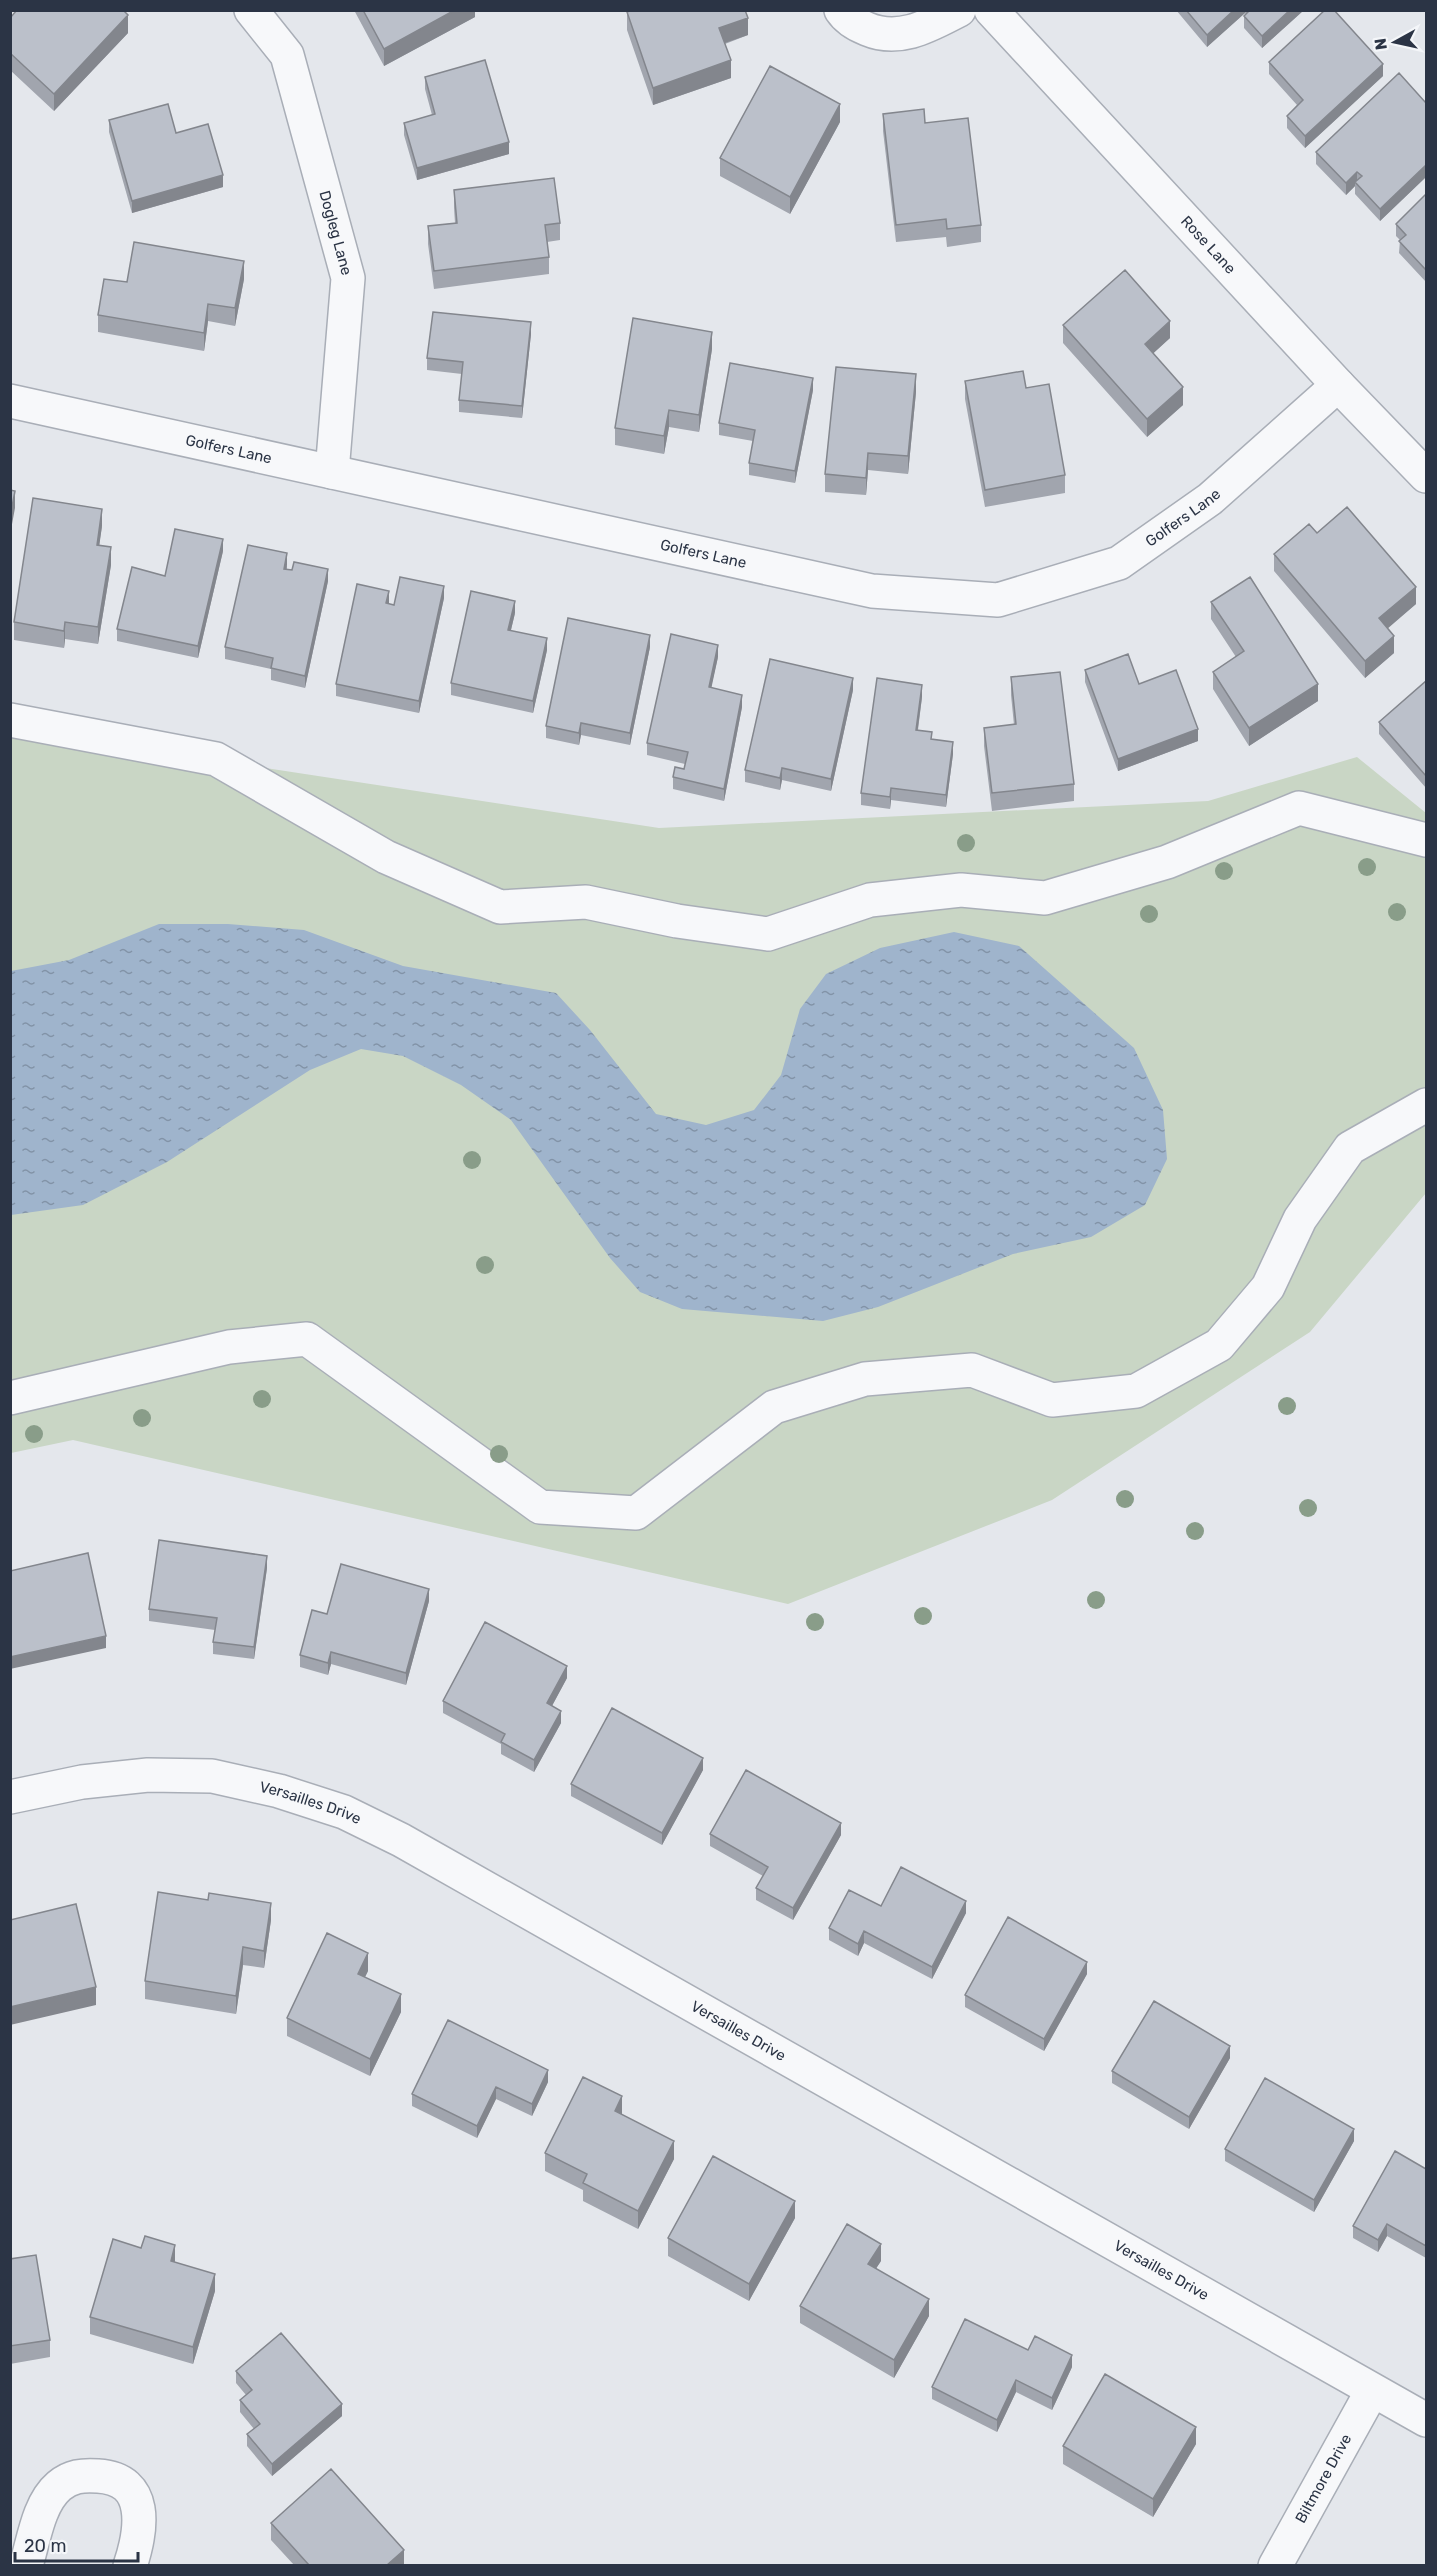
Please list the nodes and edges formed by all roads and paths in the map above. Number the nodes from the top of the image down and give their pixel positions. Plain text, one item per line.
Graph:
1 (250, 10) edge
2 (841, 10) edge
3 (959, 10) edge
4 (991, 10) edge
5 (1338, 385) junction
6 (10, 401) edge
7 (332, 472) junction
8 (1426, 476) edge
9 (10, 720) edge
10 (1426, 840) edge
11 (1426, 1105) edge
12 (10, 1398) edge
13 (10, 1797) edge
14 (1372, 2391) junction
15 (1426, 2420) edge
16 (24, 2561) edge
17 (130, 2565) edge
18 (1275, 2565) edge

1 - 7 street, Dogleg Lane
2 - 3 street
4 - 5 street, Rose Lane
5 - 7 street, Golfers Lane
5 - 8 street, Rose Lane
6 - 7 street, Golfers Lane
9 - 10 street
11 - 12 street
13 - 14 street, Versailles Drive
14 - 15 street, Versailles Drive
14 - 18 street, Biltmore Drive
16 - 17 street

